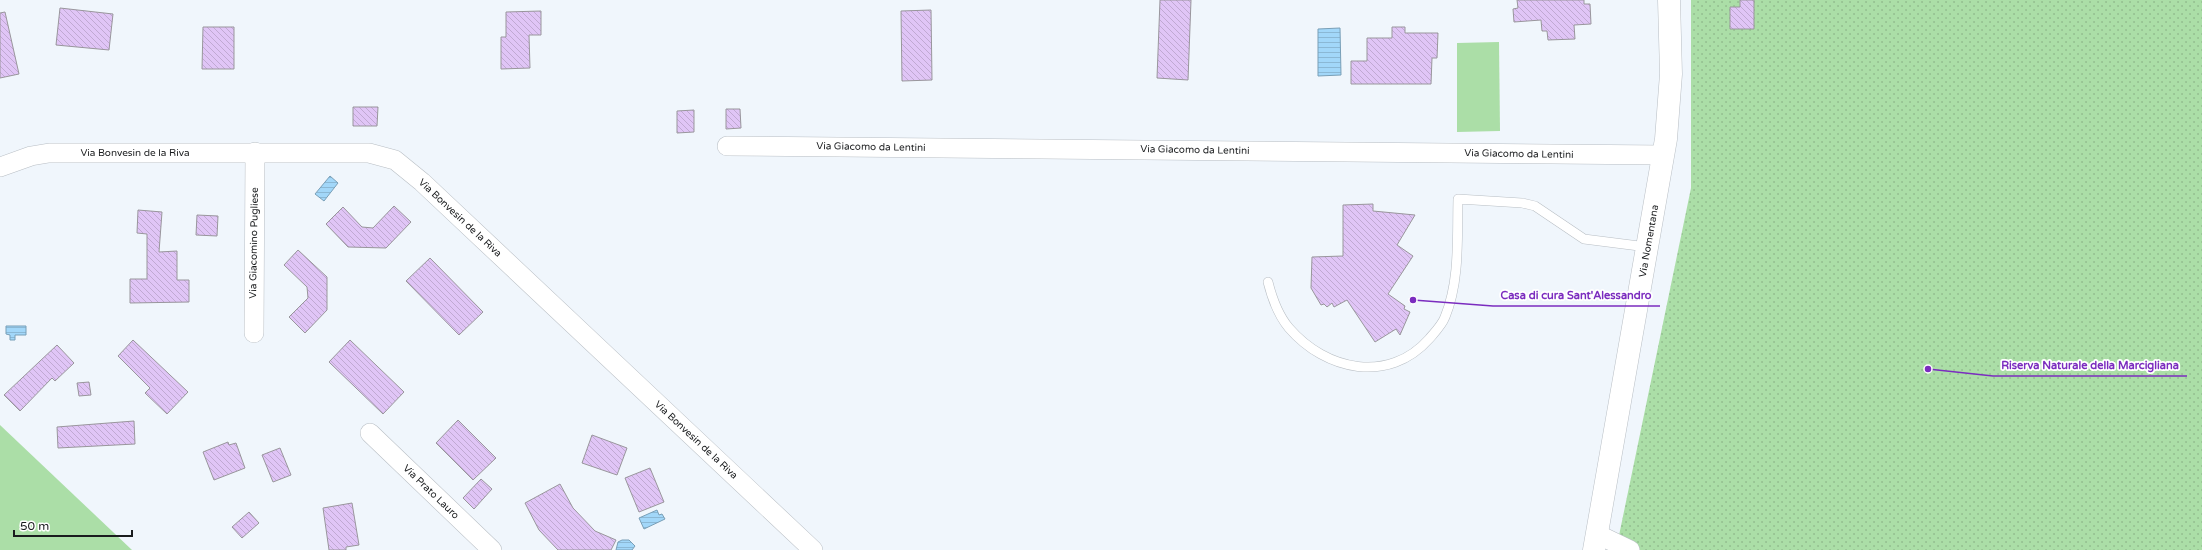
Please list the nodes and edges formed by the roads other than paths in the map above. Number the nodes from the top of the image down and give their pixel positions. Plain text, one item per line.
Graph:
1 (1669, 0) edge
2 (727, 146) dead end
3 (255, 152) junction
4 (1664, 155) junction
5 (0, 167) edge
6 (1648, 247) junction
7 (1268, 282) dead end
8 (254, 333) dead end
9 (370, 433) dead end
10 (1596, 542) edge
11 (492, 550) edge
12 (813, 550) edge
13 (1630, 550) edge

1 - 4 main road, Via Nomentana
2 - 4 street, Via Giacomo da Lentini
3 - 5 street, Via Bonvesin de la Riva
3 - 8 street, Via Giacomino Pugliese
3 - 12 street, Via Bonvesin de la Riva
4 - 6 main road, Via Nomentana
6 - 7 lane
6 - 10 main road, Via Nomentana
9 - 11 street, Via Prato Lauro
10 - 13 street

